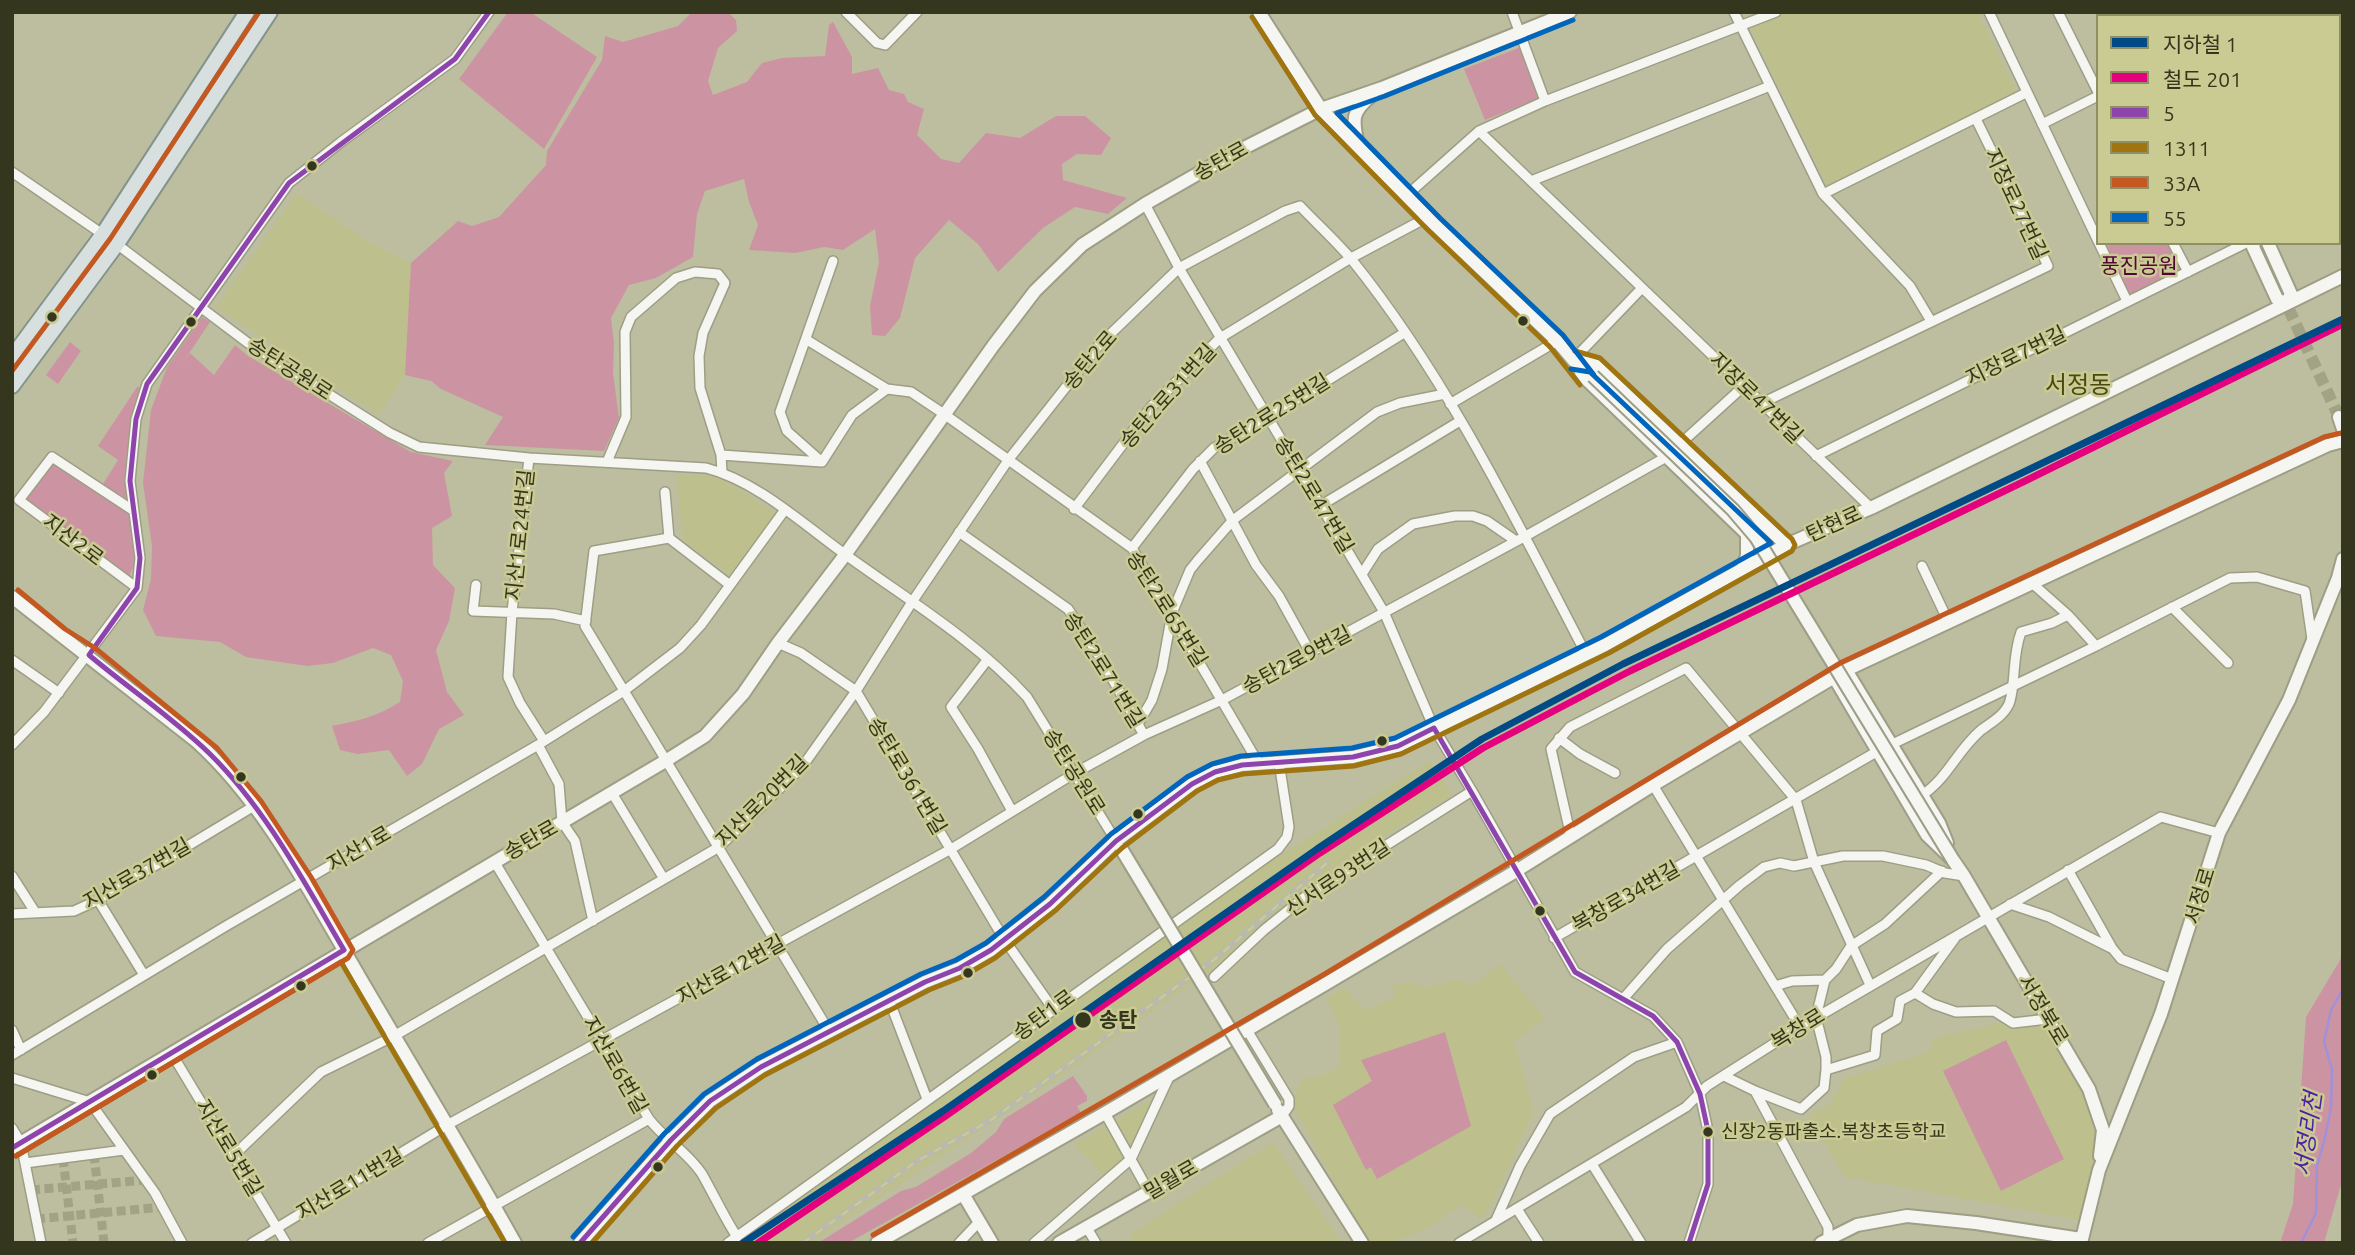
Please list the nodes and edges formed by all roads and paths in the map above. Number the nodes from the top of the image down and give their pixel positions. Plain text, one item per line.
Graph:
1 (247, 12) edge
2 (270, 12) edge
3 (489, 12) edge
4 (846, 12) edge
5 (918, 12) edge
6 (1259, 12) edge
7 (1512, 12) edge
8 (1570, 12) edge
9 (1734, 12) edge
10 (1776, 12) edge
11 (1989, 12) edge
12 (2058, 12) edge
13 (1741, 26) junction
14 (1520, 32) junction
15 (1770, 86) junction
16 (1382, 88) junction
17 (2096, 90) edge
18 (2026, 93) junction
19 (2096, 95) edge
20 (1545, 101) junction
21 (1321, 109) junction
22 (1976, 119) junction
23 (2042, 124) junction
24 (1479, 131) junction
25 (1358, 147) junction
26 (12, 172) edge
27 (1531, 181) junction
28 (1823, 194) junction
29 (1406, 196) junction
30 (1145, 204) junction
31 (1427, 217) junction
32 (103, 234) junction
33 (2096, 238) edge
34 (117, 244) junction
35 (2099, 245) edge
36 (2175, 245) edge
37 (2242, 245) edge
38 (2254, 245) edge
39 (2269, 245) edge
40 (1351, 258) junction
41 (833, 261) dead end
42 (1179, 268) junction
43 (2188, 272) junction
44 (2343, 276) edge
45 (1642, 288) junction
46 (2127, 302) junction
47 (2286, 304) junction
48 (201, 309) junction
49 (1931, 321) junction
50 (1404, 333) junction
51 (1220, 338) junction
52 (807, 340) junction
53 (1557, 341) junction
54 (12, 357) edge
55 (1573, 360) junction
56 (12, 386) edge
57 (1744, 387) junction
58 (887, 389) junction
59 (1445, 394) junction
60 (1762, 403) junction
61 (1450, 404) junction
62 (944, 414) junction
63 (1268, 418) junction
64 (1460, 421) junction
65 (2343, 441) edge
66 (1679, 445) junction
67 (721, 455) junction
68 (1668, 456) junction
69 (1816, 456) junction
70 (529, 458) junction
71 (1009, 459) junction
72 (821, 461) junction
73 (1200, 461) junction
74 (607, 462) junction
75 (1299, 471) junction
76 (722, 472) junction
77 (665, 492) dead end
78 (1320, 506) junction
79 (1871, 508) junction
80 (1074, 509) junction
81 (134, 511) junction
82 (784, 511) junction
83 (1233, 520) junction
84 (960, 532) junction
85 (1747, 534) junction
86 (670, 538) junction
87 (1520, 539) junction
88 (1786, 545) junction
89 (1132, 548) junction
90 (845, 555) junction
91 (1762, 558) junction
92 (2343, 559) edge
93 (1922, 566) dead end
94 (1742, 569) junction
95 (1362, 574) junction
96 (2033, 584) junction
97 (476, 585) dead end
98 (730, 585) junction
99 (137, 588) junction
100 (12, 597) edge
101 (912, 602) junction
102 (2172, 607) junction
103 (512, 612) junction
104 (1384, 612) junction
105 (1172, 613) junction
106 (2068, 615) junction
107 (585, 623) junction
108 (1949, 623) junction
109 (2312, 639) junction
110 (778, 643) junction
111 (2096, 646) junction
112 (1310, 652) junction
113 (1586, 654) junction
114 (89, 655) junction
115 (988, 659) junction
116 (12, 660) edge
117 (2228, 663) dead end
118 (1846, 670) junction
119 (1834, 677) junction
120 (2011, 687) junction
121 (624, 691) junction
122 (856, 691) junction
123 (59, 693) junction
124 (1222, 699) junction
125 (1138, 724) junction
126 (1434, 729) junction
127 (1739, 733) junction
128 (1144, 736) junction
129 (1559, 738) junction
130 (541, 743) junction
131 (1890, 744) junction
132 (12, 745) edge
133 (1878, 751) junction
134 (667, 760) junction
135 (1279, 762) junction
136 (1259, 764) junction
137 (1075, 773) junction
138 (1615, 773) dead end
139 (1653, 785) junction
140 (1470, 787) junction
141 (612, 793) junction
142 (1922, 795) junction
143 (1796, 800) junction
144 (254, 806) junction
145 (1012, 811) junction
146 (562, 822) junction
147 (2219, 833) junction
148 (1571, 837) junction
149 (1119, 845) junction
150 (719, 847) junction
151 (951, 849) junction
152 (1698, 856) junction
153 (1953, 860) junction
154 (494, 861) junction
155 (1814, 862) junction
156 (2068, 870) junction
157 (1516, 871) junction
158 (1941, 871) junction
159 (12, 876) edge
160 (1964, 876) junction
161 (664, 879) junction
162 (303, 881) junction
163 (98, 900) junction
164 (1723, 900) junction
165 (2010, 904) junction
166 (35, 912) junction
167 (12, 914) edge
168 (1988, 918) junction
169 (593, 921) junction
170 (1959, 933) junction
171 (1554, 938) junction
172 (1004, 939) junction
173 (778, 944) junction
174 (1851, 946) junction
175 (2112, 948) junction
176 (547, 949) junction
177 (344, 950) junction
178 (144, 975) junction
179 (1214, 977) dead end
180 (2172, 979) junction
181 (1825, 980) junction
182 (1870, 985) junction
183 (1774, 986) junction
184 (1915, 993) junction
185 (1623, 999) junction
186 (889, 1000) junction
187 (1053, 1009) junction
188 (1816, 1017) junction
189 (2048, 1019) junction
190 (1800, 1027) junction
191 (12, 1030) edge
192 (1247, 1030) junction
193 (829, 1031) junction
194 (394, 1036) junction
195 (603, 1042) junction
196 (1677, 1042) junction
197 (17, 1052) edge
198 (172, 1054) junction
199 (1826, 1070) junction
200 (1170, 1075) junction
201 (1724, 1076) junction
202 (12, 1077) edge
203 (1755, 1091) junction
204 (1700, 1094) junction
205 (927, 1099) junction
206 (90, 1102) junction
207 (1279, 1110) junction
208 (1105, 1113) junction
209 (649, 1119) junction
210 (447, 1125) junction
211 (12, 1128) edge
212 (671, 1140) junction
213 (17, 1146) edge
214 (124, 1150) junction
215 (233, 1156) junction
216 (1131, 1159) junction
217 (25, 1163) junction
218 (1592, 1164) junction
219 (2099, 1170) junction
220 (1149, 1192) junction
221 (963, 1194) junction
222 (494, 1205) junction
223 (1517, 1209) junction
224 (979, 1222) junction
225 (1495, 1222) junction
226 (277, 1228) junction
227 (1087, 1228) junction
228 (737, 1237) junction
229 (2081, 1241) edge
230 (1826, 1242) edge
231 (41, 1243) edge
232 (182, 1243) edge
233 (252, 1243) edge
234 (286, 1243) edge
235 (428, 1243) edge
236 (515, 1243) edge
237 (580, 1243) edge
238 (728, 1243) edge
239 (877, 1243) edge
240 (959, 1243) edge
241 (992, 1243) edge
242 (1034, 1243) edge
243 (1059, 1243) edge
244 (1096, 1243) edge
245 (1362, 1243) edge
246 (1459, 1243) edge
247 (1539, 1243) edge
248 (1641, 1243) edge
249 (1689, 1243) edge

1 - 32 main road
2 - 34 main road
3 - 48 street, 지산2로
4 - 5 street
6 - 21 street
7 - 14 street
8 - 14 street, 송탄로
9 - 13 street
10 - 13 street
11 - 18 street
12 - 17 street
13 - 15 street
13 - 20 street
14 - 16 street, 송탄로
14 - 20 street
15 - 27 street
15 - 28 street
16 - 21 street, 송탄로
16 - 25 street
18 - 22 street
18 - 23 street
19 - 23 street
20 - 24 street
21 - 25 street
21 - 30 street, 송탄로
22 - 28 street
22 - 49 street, 지장로27번길
23 - 33 street
24 - 27 street, 지장로47번길
24 - 29 street
25 - 29 street
26 - 32 street, 송탄공원로
27 - 45 street, 지장로47번길
28 - 49 street
29 - 31 street
30 - 42 street
30 - 62 street, 송탄로
31 - 40 street
31 - 53 street
32 - 34 street, 송탄공원로
32 - 54 main road
34 - 48 street, 송탄공원로
34 - 56 main road
35 - 46 street
36 - 43 street
37 - 43 street, 지장로7번길
38 - 47 street
39 - 47 street
40 - 42 street, 송탄2로
40 - 50 street, 송탄2로
40 - 51 street, 송탄2로31번길
41 - 52 street
42 - 51 street, 송탄2로47번길
42 - 71 street, 송탄2로
43 - 46 street, 지장로7번길
44 - 47 street, 탄현로
45 - 55 street
45 - 57 street, 지장로47번길
46 - 69 street, 지장로7번길
47 - 79 street, 탄현로
48 - 70 street, 송탄공원로
48 - 81 street, 지산2로
49 - 60 street, 지장로27번길
50 - 59 street, 송탄2로
50 - 63 street, 송탄2로25번길
51 - 63 street, 송탄2로47번길
51 - 80 street, 송탄2로31번길
52 - 58 street
52 - 72 street
53 - 55 street
53 - 61 street
55 - 66 street
55 - 68 street
55 - 153 street, bridge
57 - 60 street, 지장로47번길
57 - 66 street
58 - 62 street
58 - 72 street
59 - 61 street, 송탄2로
59 - 75 street
60 - 69 street, 지장로47번길
61 - 64 street, 송탄2로
62 - 71 street
62 - 90 street, 송탄로
63 - 73 street, 송탄2로25번길
63 - 75 street, 송탄2로47번길
64 - 78 street
64 - 87 street, 송탄2로
65 - 96 street
66 - 88 street
67 - 72 street
67 - 74 street
67 - 76 street
68 - 85 street
68 - 87 street
69 - 79 street, 지장로47번길
70 - 74 street, 송탄공원로
70 - 103 street, 지산1로24번길
71 - 80 street, 송탄2로65번길
71 - 84 street, 송탄2로
73 - 83 street
73 - 89 street, 송탄2로25번길
74 - 76 street, 송탄공원로
75 - 78 street, 송탄2로47번길
75 - 83 street
76 - 82 street, 송탄공원로
77 - 86 street
78 - 95 street, 송탄2로47번길
79 - 88 street, 탄현로
80 - 89 street, 송탄2로65번길
81 - 99 street, 지산2로
81 - 99 street, 지산2로
82 - 90 street, 송탄공원로
82 - 98 street, 지산1로
83 - 105 street
83 - 112 street
84 - 101 street, 송탄2로
84 - 125 street, 송탄2로71번길
85 - 91 street
85 - 94 street
86 - 98 street
86 - 107 street
87 - 95 street
87 - 104 street, 송탄2로9번길
87 - 113 street, 송탄2로
88 - 91 street, 탄현로
89 - 105 street, 송탄2로65번길
90 - 101 street, 송탄공원로
90 - 110 street, 송탄로
91 - 94 street, 탄현로
92 - 109 street, 서정로
93 - 108 street
94 - 113 street, 탄현로
95 - 104 street, 송탄2로47번길
96 - 106 street
96 - 108 street
97 - 103 street
98 - 121 street, 지산1로
99 - 114 street
100 - 114 street
101 - 115 street, 송탄공원로
101 - 122 street, 지산로20번길
102 - 109 street
102 - 111 street
102 - 117 street
103 - 107 street, 지산1로24번길
103 - 130 street, 지산1로24번길
104 - 112 street, 송탄2로9번길
104 - 126 street, 송탄2로47번길
105 - 124 street, 송탄2로65번길
105 - 125 street
106 - 111 street
106 - 120 street
107 - 121 street
108 - 118 street
109 - 147 street, 서정로
110 - 122 street, 송탄로361번길
110 - 134 street, 송탄로
111 - 120 street
112 - 124 street, 송탄2로9번길
113 - 126 street, 탄현로
114 - 123 street
114 - 144 street
115 - 137 street, 송탄공원로
115 - 145 street
116 - 123 street
118 - 119 street
118 - 131 street
119 - 127 street
119 - 133 street
120 - 131 street
120 - 142 street
121 - 130 street, 지산1로
121 - 134 street
122 - 150 street, 지산로20번길
122 - 151 street, 송탄로361번길
123 - 132 street
124 - 128 street, 송탄2로9번길
124 - 136 street, 송탄2로65번길
125 - 128 street, 송탄2로71번길
126 - 135 street, 탄현로
126 - 140 street, 송탄2로47번길
127 - 129 street
127 - 139 street
127 - 143 street
128 - 137 street, 송탄2로9번길
129 - 138 street
129 - 148 street
130 - 146 street
130 - 162 street, 지산1로
131 - 133 street
131 - 142 street
133 - 143 street
133 - 153 street
134 - 141 street, 송탄로
134 - 150 street
135 - 136 street, 탄현로
135 - 187 street, 송탄1로
136 - 149 street, 탄현로
137 - 145 street, 지산로12번길
137 - 149 street, 송탄공원로
139 - 148 street
139 - 152 street, 복창로34번길
140 - 157 street, 송탄2로47번길
140 - 179 street, 신서로93번길
141 - 146 street, 송탄로
141 - 161 street
142 - 153 street
143 - 152 street
143 - 155 street
144 - 162 street
144 - 163 street, 지산로37번길
145 - 151 street, 지산로12번길
146 - 154 street, 송탄로
146 - 169 street
147 - 156 street, 복창로
147 - 180 street, 서정로
148 - 157 street
149 - 172 street, 탄현로
149 - 207 street, 송탄공원로, bridge
150 - 161 street, 지산로20번길
150 - 173 street
151 - 172 street, 송탄로361번길
151 - 173 street, 지산로12번길
152 - 164 street, 복창로34번길
152 - 171 street, 복창로34번길
153 - 160 street, 서정북로
154 - 176 street, 지산로6번길
154 - 177 street, 송탄로
155 - 158 street
155 - 164 street
155 - 174 street
156 - 165 street, 복창로
156 - 175 street
157 - 171 street, 송탄2로47번길
157 - 192 street
158 - 160 street
158 - 174 street
159 - 166 street
160 - 168 street, 서정북로
161 - 169 street, 지산로20번길
162 - 177 street
162 - 178 street, 지산1로
163 - 166 street, 지산로37번길
163 - 178 street
164 - 183 street, 복창로34번길
164 - 185 street
165 - 168 street, 복창로
165 - 175 street
166 - 167 street, 지산로37번길
168 - 170 street, 복창로
168 - 189 street, 서정북로
169 - 176 street, 지산로20번길
170 - 182 street, 복창로
170 - 184 street
171 - 185 street, 송탄2로47번길
172 - 186 street, 탄현로
172 - 187 street
173 - 193 street
173 - 195 street, 지산로12번길
174 - 181 street
174 - 182 street
175 - 180 street
176 - 194 street, 지산로20번길
176 - 195 street, 지산로6번길
177 - 194 street
177 - 198 street, 송탄로
178 - 197 street, 지산1로
180 - 219 street, 서정로
181 - 183 street
181 - 188 street
182 - 188 street, 복창로
183 - 190 street, 복창로34번길
184 - 189 street
184 - 199 street
185 - 196 street, 송탄2로47번길
186 - 193 street, 탄현로
186 - 205 street
187 - 205 street, 송탄1로
188 - 190 street, 복창로
188 - 199 street
189 - 219 street, 서정북로
190 - 201 street, 복창로
191 - 197 street, 지산1로
192 - 200 street
192 - 207 street
193 - 212 street, 탄현로
194 - 210 street
194 - 215 street, 지산로20번길
195 - 209 street, 지산로6번길
195 - 210 street, 지산로12번길
196 - 204 street, 송탄2로47번길
196 - 225 street
198 - 206 street, 송탄로
198 - 215 street, 지산로5번길
199 - 203 street
200 - 208 street
200 - 216 street
201 - 203 street
201 - 204 street, 복창로
202 - 206 street
203 - 230 street
204 - 218 street, 복창로
204 - 249 street, 송탄2로47번길
205 - 228 street, 송탄1로
206 - 213 street, 송탄로
206 - 214 street
207 - 220 street, 밀월로
207 - 245 street, 송탄공원로
208 - 216 street
208 - 221 street
209 - 212 street
209 - 222 street, 지산로6번길
210 - 222 street
210 - 226 street, 지산로11번길
211 - 213 street
212 - 228 street
212 - 237 street, 탄현로
213 - 217 street
214 - 217 street
214 - 232 street
215 - 226 street, 지산로5번길
216 - 220 street
216 - 242 street
217 - 231 street
218 - 223 street, 복창로
218 - 248 street
219 - 229 street, 서정로
220 - 227 street, 밀월로
221 - 224 street
221 - 239 street
222 - 235 street
222 - 236 street
223 - 225 street, 복창로
223 - 247 street
224 - 240 street
224 - 241 street
225 - 246 street, 복창로
226 - 233 street, 지산로11번길
226 - 234 street, 지산로5번길
227 - 243 street, 밀월로
227 - 244 street
228 - 238 street, 송탄1로
229 - 230 street

